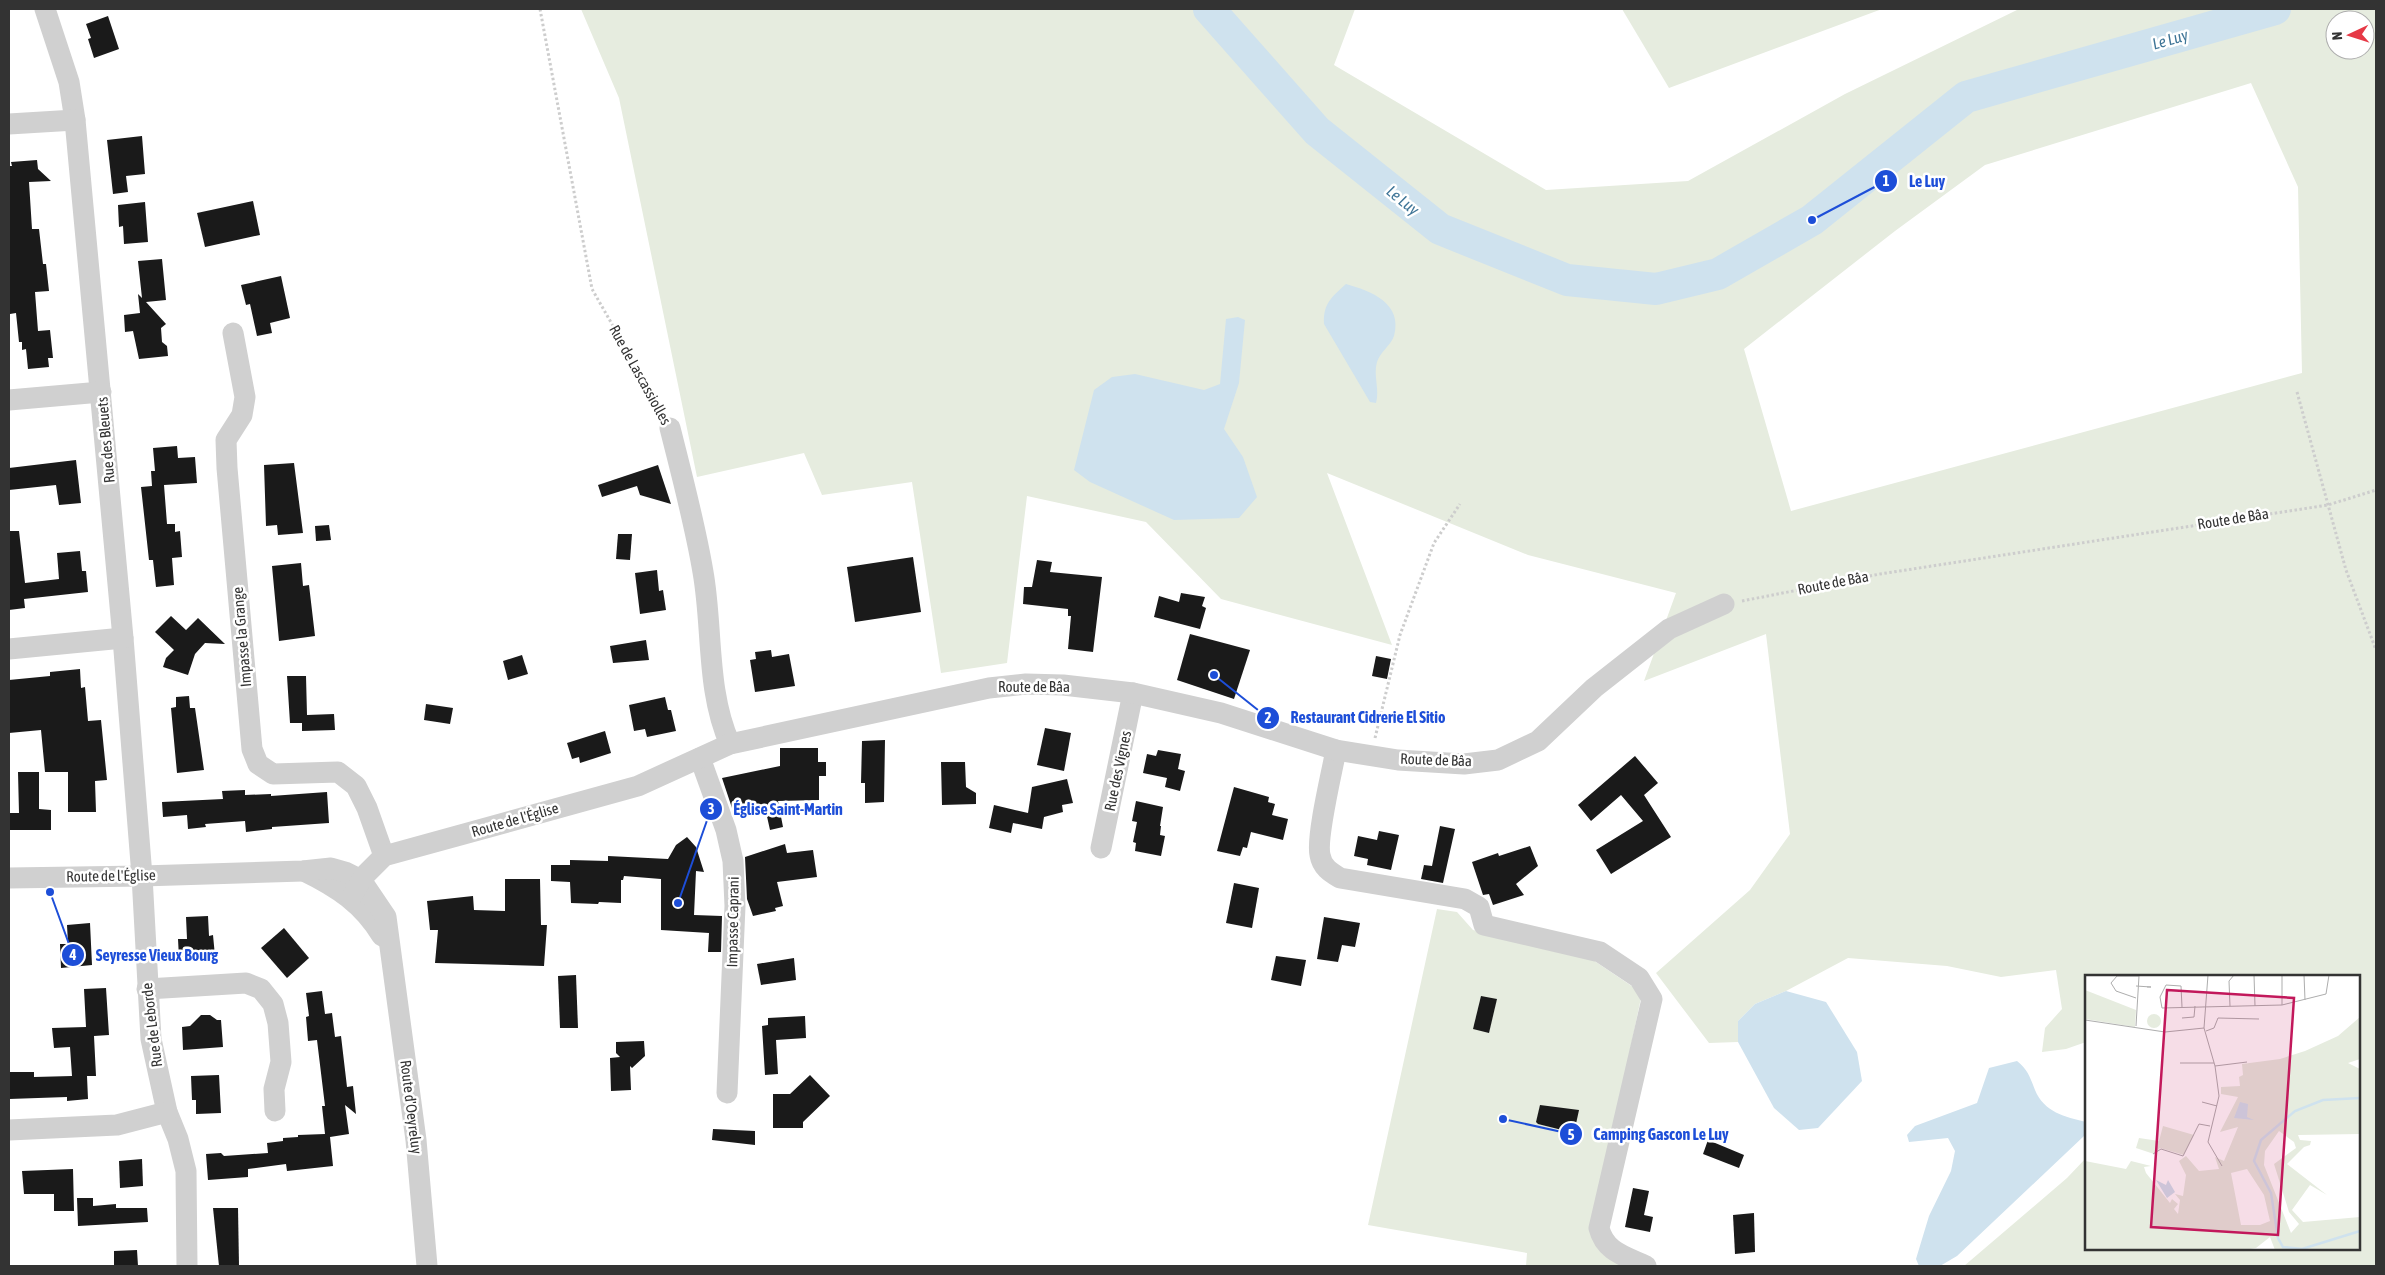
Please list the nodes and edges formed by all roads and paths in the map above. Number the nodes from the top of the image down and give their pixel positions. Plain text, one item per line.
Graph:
1 (45, 9) edge
2 (540, 9) edge
3 (75, 120) junction
4 (9, 124) edge
5 (232, 333) dead end
6 (101, 392) junction
7 (2298, 392) dead end
8 (9, 400) edge
9 (670, 428) joint
10 (2376, 490) edge
11 (1460, 504) dead end
12 (2328, 505) junction
13 (1724, 604) joint
14 (123, 638) junction
15 (9, 649) edge
16 (2376, 650) edge
17 (1133, 694) junction
18 (730, 744) junction
19 (1336, 750) junction
20 (1371, 756) junction
21 (700, 758) junction
22 (1102, 848) dead end
23 (384, 856) junction
24 (142, 876) junction
25 (9, 878) edge
26 (356, 889) junction
27 (147, 989) junction
28 (727, 1093) dead end
29 (275, 1111) dead end
30 (167, 1112) junction
31 (9, 1130) edge
32 (187, 1266) edge
33 (427, 1266) edge
34 (1646, 1266) edge

1 - 3 street, Rue des Bleuets
2 - 9 path, Rue de Lascassiolles
3 - 4 street
3 - 6 street, Rue des Bleuets
5 - 23 street, Impasse la Grange
6 - 8 street
6 - 14 street, Rue des Bleuets
7 - 12 path
9 - 18 street, Rue de Lascassiolles
10 - 12 path, Route de Bâa
11 - 20 path
12 - 13 path, Route de Bâa
12 - 16 path
13 - 20 street, Route de Bâa
14 - 15 street
14 - 24 street, Rue des Bleuets
17 - 18 street, Route de Bâa
17 - 19 street, Route de Bâa
17 - 22 street, Rue des Vignes
18 - 21 street, Route de l'Église
19 - 20 street, Route de Bâa
19 - 34 street
21 - 23 street, Route de l'Église
21 - 28 street, Impasse Caprani
23 - 26 street, Route de l'Église
24 - 25 street, Route de l'Église
24 - 26 street, Route de l'Église
24 - 27 street, Rue de Leborde
26 - 33 street, Route d'Oeyreluy
27 - 29 street
27 - 30 street, Rue de Leborde
30 - 31 street
30 - 32 street, Rue de Leborde

